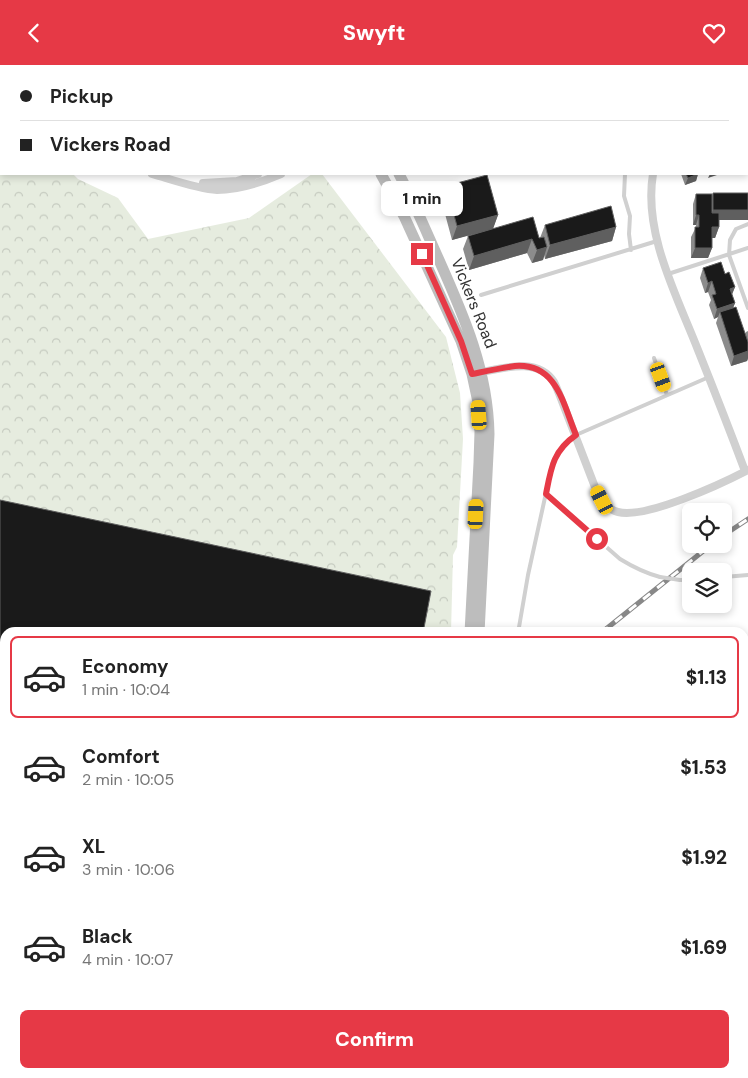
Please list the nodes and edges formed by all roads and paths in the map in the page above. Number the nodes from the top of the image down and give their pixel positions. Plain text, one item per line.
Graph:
1 (156, 175) edge
2 (255, 175) edge
3 (279, 175) edge
4 (382, 175) edge
5 (399, 175) edge
6 (625, 175) edge
7 (653, 175) edge
8 (186, 183) junction
9 (748, 224) edge
10 (658, 241) junction
11 (748, 248) edge
12 (631, 250) junction
13 (729, 255) junction
14 (668, 274) junction
15 (481, 295) dead end
16 (748, 308) edge
17 (654, 358) dead end
18 (477, 373) junction
19 (710, 377) junction
20 (667, 395) junction
21 (576, 435) junction
22 (747, 471) edge
23 (546, 494) junction
24 (748, 575) edge
25 (732, 576) edge
26 (682, 580) edge
27 (470, 627) edge
28 (479, 627) edge
29 (519, 627) edge

1 - 8 street
2 - 8 street
3 - 8 street
4 - 18 main road, Vickers Road
5 - 18 main road, Vickers Road
6 - 12 lane
7 - 10 street
9 - 13 lane
10 - 12 lane
10 - 14 street
11 - 13 lane
12 - 15 lane
13 - 14 lane
13 - 16 lane
14 - 19 street
17 - 20 lane
18 - 21 street
18 - 27 main road, Vickers Road
18 - 28 main road, Vickers Road
19 - 20 lane
19 - 22 street
20 - 21 lane
21 - 22 street
21 - 23 lane
23 - 26 lane, bridge
23 - 29 lane
24 - 25 lane

